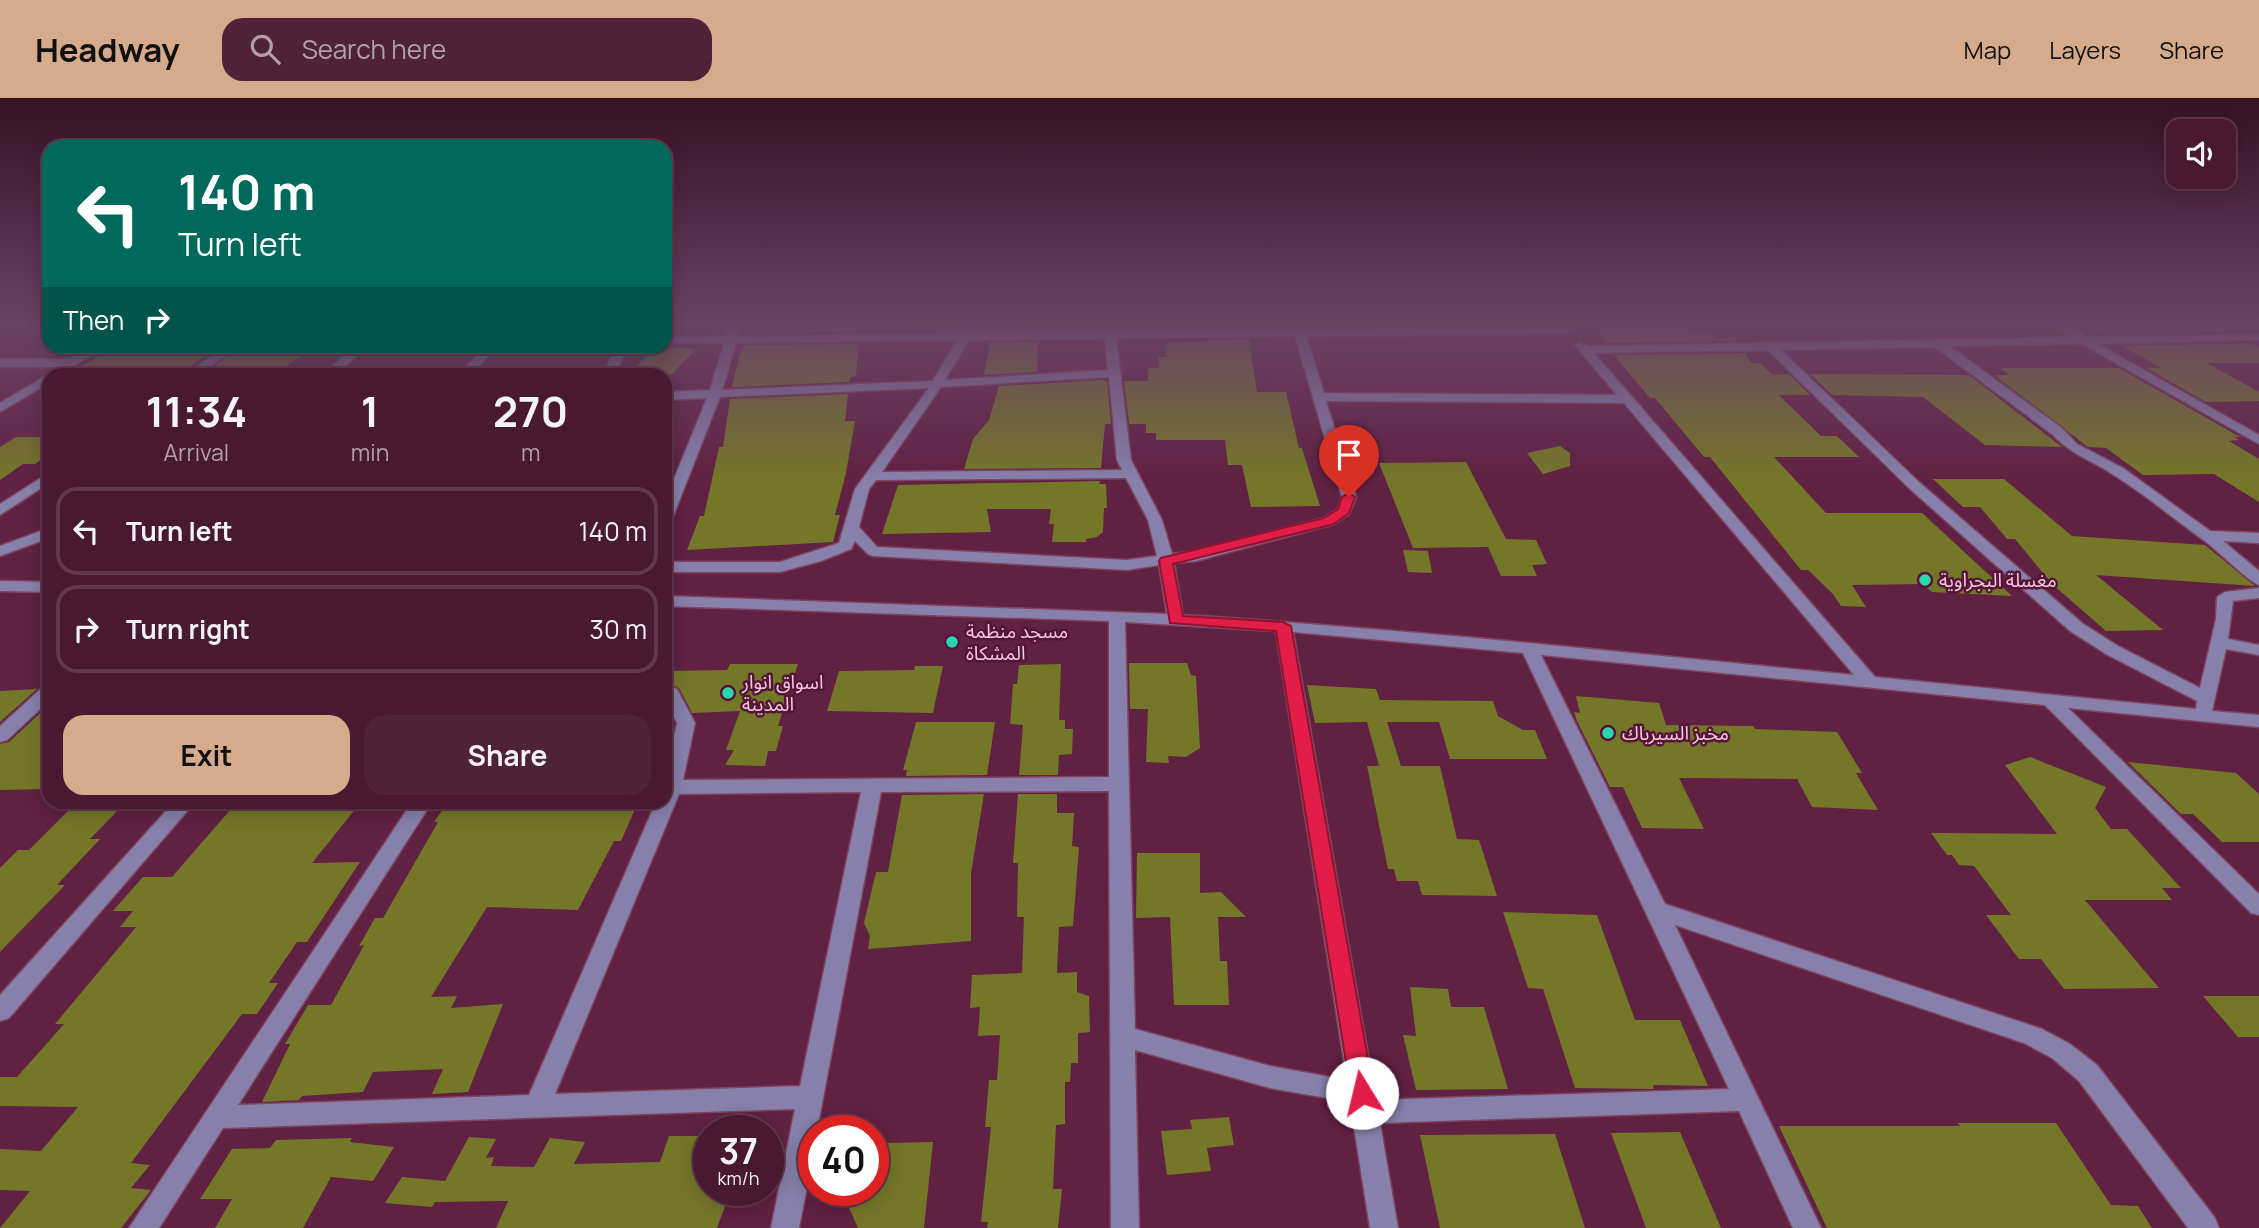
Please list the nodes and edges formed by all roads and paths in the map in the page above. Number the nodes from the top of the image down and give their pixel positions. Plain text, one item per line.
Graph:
1 (721, 376) edge
2 (941, 376) edge
3 (1071, 376) edge
4 (1116, 376) edge
5 (1313, 376) edge
6 (1607, 376) edge
7 (1802, 376) edge
8 (1982, 376) edge
9 (2145, 376) edge
10 (42, 382) edge
11 (936, 384) junction
12 (672, 396) edge
13 (714, 396) junction
14 (1320, 397) junction
15 (1627, 399) junction
16 (0, 408) edge
17 (2259, 440) edge
18 (1129, 474) junction
19 (871, 476) junction
20 (42, 482) edge
21 (672, 501) edge
22 (0, 511) edge
23 (851, 528) junction
24 (2205, 535) junction
25 (42, 536) edge
26 (2259, 538) edge
27 (0, 551) edge
28 (1166, 561) junction
29 (672, 567) edge
30 (2259, 580) edge
31 (0, 586) edge
32 (42, 587) edge
33 (2259, 593) edge
34 (672, 601) edge
35 (1117, 616) junction
36 (1176, 620) junction
37 (1283, 626) junction
38 (2219, 643) junction
39 (1528, 646) junction
40 (2259, 650) edge
41 (1870, 683) junction
42 (672, 695) edge
43 (42, 697) edge
44 (2050, 700) junction
45 (2205, 707) junction
46 (2259, 721) edge
47 (0, 736) edge
48 (1120, 784) junction
49 (872, 786) junction
50 (672, 787) joint
51 (179, 809) edge
52 (417, 809) edge
53 (663, 809) edge
54 (2259, 907) edge
55 (1657, 910) junction
56 (0, 1011) edge
57 (1122, 1036) junction
58 (811, 1097) junction
59 (1746, 1100) junction
60 (1364, 1102) junction
61 (538, 1104) junction
62 (215, 1117) junction
63 (144, 1228) edge
64 (785, 1228) edge
65 (1125, 1228) edge
66 (1384, 1228) edge
67 (1807, 1228) edge
68 (2205, 1228) edge

1 - 13 street
2 - 11 street
3 - 11 street
4 - 18 street
5 - 14 street
6 - 15 street
7 - 45 street
8 - 24 street
9 - 17 street
10 - 16 street
11 - 13 street
11 - 19 street
12 - 13 street
13 - 21 street
14 - 15 street
14 - 28 street
15 - 41 street
18 - 19 street
18 - 28 street
19 - 23 street
20 - 22 street
23 - 28 street
23 - 29 street
24 - 26 street
24 - 30 street
25 - 27 street
28 - 36 street
31 - 32 street
33 - 38 street
34 - 35 street
35 - 36 street
35 - 48 street
36 - 37 street
37 - 39 street
37 - 60 street
38 - 40 street
38 - 45 street
39 - 41 street
39 - 55 street
41 - 44 street
42 - 50 street
43 - 47 street
44 - 45 street
44 - 54 street
45 - 46 street
48 - 49 street
48 - 57 street
49 - 50 street
49 - 58 street
51 - 56 street
52 - 62 street
53 - 61 street
55 - 59 street
55 - 68 street
57 - 60 street
57 - 65 street
58 - 61 street
58 - 64 street
59 - 60 street
59 - 67 street
60 - 66 street
61 - 62 street
62 - 63 street

